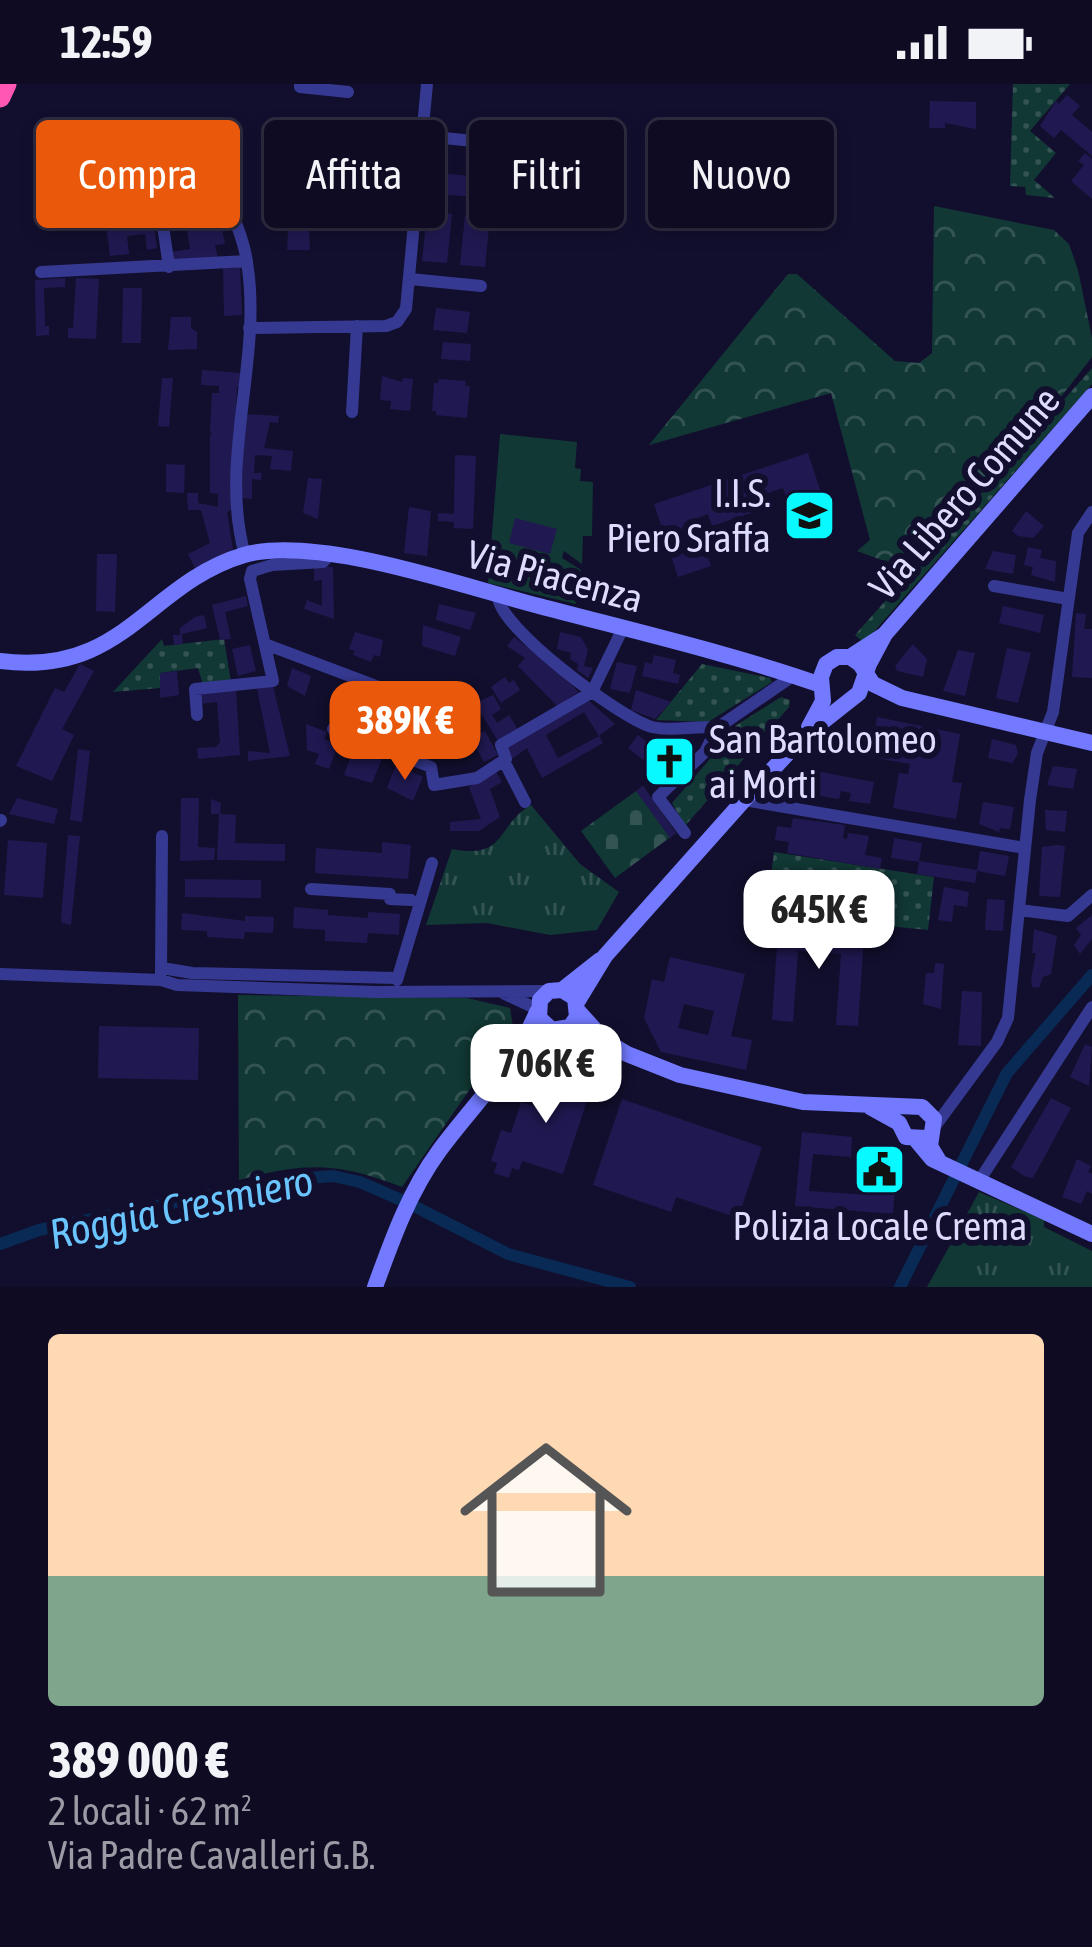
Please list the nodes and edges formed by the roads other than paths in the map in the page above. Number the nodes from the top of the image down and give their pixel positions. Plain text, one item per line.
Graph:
1 (6, 84) edge
2 (300, 84) edge
3 (427, 84) edge
4 (348, 92) dead end
5 (0, 98) edge
6 (424, 120) edge
7 (163, 228) edge
8 (235, 228) edge
9 (415, 228) edge
10 (247, 260) junction
11 (169, 267) junction
12 (41, 272) dead end
13 (410, 279) junction
14 (481, 286) dead end
15 (357, 326) junction
16 (249, 328) junction
17 (1092, 396) edge
18 (352, 412) dead end
19 (1092, 512) edge
20 (244, 555) junction
21 (330, 555) junction
22 (994, 586) dead end
23 (498, 596) junction
24 (1068, 599) junction
25 (623, 628) junction
26 (885, 634) junction
27 (265, 644) junction
28 (850, 657) junction
29 (0, 661) edge
30 (826, 664) junction
31 (762, 665) junction
32 (789, 674) junction
33 (865, 676) junction
34 (823, 688) junction
35 (387, 690) dead end
36 (592, 692) junction
37 (902, 698) junction
38 (852, 699) junction
39 (197, 715) dead end
40 (717, 728) junction
41 (333, 729) dead end
42 (1045, 732) junction
43 (802, 738) junction
44 (1092, 743) edge
45 (504, 760) junction
46 (744, 800) junction
47 (525, 802) dead end
48 (685, 833) dead end
49 (162, 836) dead end
50 (1025, 848) junction
51 (432, 863) dead end
52 (311, 889) dead end
53 (1092, 896) edge
54 (410, 900) dead end
55 (1019, 910) junction
56 (605, 956) junction
57 (0, 974) edge
58 (161, 974) junction
59 (396, 977) junction
60 (556, 990) junction
61 (403, 992) junction
62 (502, 993) junction
63 (578, 1007) junction
64 (1092, 1007) edge
65 (537, 1011) junction
66 (558, 1030) junction
67 (605, 1041) junction
68 (511, 1062) junction
69 (957, 1097) junction
70 (866, 1105) junction
71 (922, 1108) junction
72 (899, 1123) junction
73 (927, 1135) junction
74 (979, 1181) junction
75 (1092, 1234) edge
76 (377, 1280) edge

1 - 5 highway
2 - 4 street
3 - 6 street
7 - 11 street
8 - 10 street
9 - 13 street
10 - 11 street
10 - 16 street
11 - 12 street
13 - 14 street
13 - 15 street
15 - 16 street
15 - 18 street
16 - 20 street
17 - 26 main road, Via Libero Comune
19 - 24 street
20 - 21 main road, Via Piacenza
20 - 29 main road, Via Piacenza
21 - 23 main road, Via Piacenza
21 - 27 street, Via Piacenza
22 - 24 street
23 - 25 main road, Via Piacenza
23 - 36 street
24 - 42 street
25 - 31 main road, Via Piacenza
25 - 36 street
26 - 28 main road, Via Libero Comune
26 - 33 main road, Via Libero Comune
27 - 35 street
27 - 39 street
28 - 30 main road, Via Libero Comune
28 - 33 main road
30 - 31 main road, Via Piacenza
30 - 34 main road, Via Libero Comune
31 - 32 main road, Via Piacenza
32 - 34 main road, Via Piacenza
32 - 40 street
33 - 37 main road
33 - 38 main road, Via Libero Comune
34 - 38 main road
34 - 43 main road, Via Libero Comune
36 - 40 street
36 - 45 street
37 - 38 main road
37 - 42 main road
38 - 43 main road, Via Libero Comune
40 - 48 street
41 - 45 street
42 - 44 main road
42 - 50 street
43 - 46 main road, Via Libero Comune
45 - 47 street
46 - 50 street
46 - 56 main road, Via Libero Comune
49 - 58 street
50 - 55 street
51 - 59 street
52 - 54 street
53 - 55 street
55 - 69 street
56 - 60 main road, Via Libero Comune
56 - 63 main road, Via Libero Comune
57 - 58 street
58 - 59 street
58 - 61 street
59 - 61 street
60 - 62 street
60 - 63 main road
60 - 65 main road, Via Libero Comune
61 - 62 street
62 - 65 street
63 - 66 main road, Via Libero Comune
63 - 67 main road
64 - 74 street
65 - 66 main road
65 - 68 main road, Via Libero Comune
66 - 67 main road
66 - 68 main road, Via Libero Comune
67 - 70 main road
68 - 76 main road
69 - 71 street
69 - 73 street
70 - 71 main road
70 - 72 main road
71 - 72 main road
71 - 73 main road
72 - 73 main road
73 - 74 main road
74 - 75 main road

